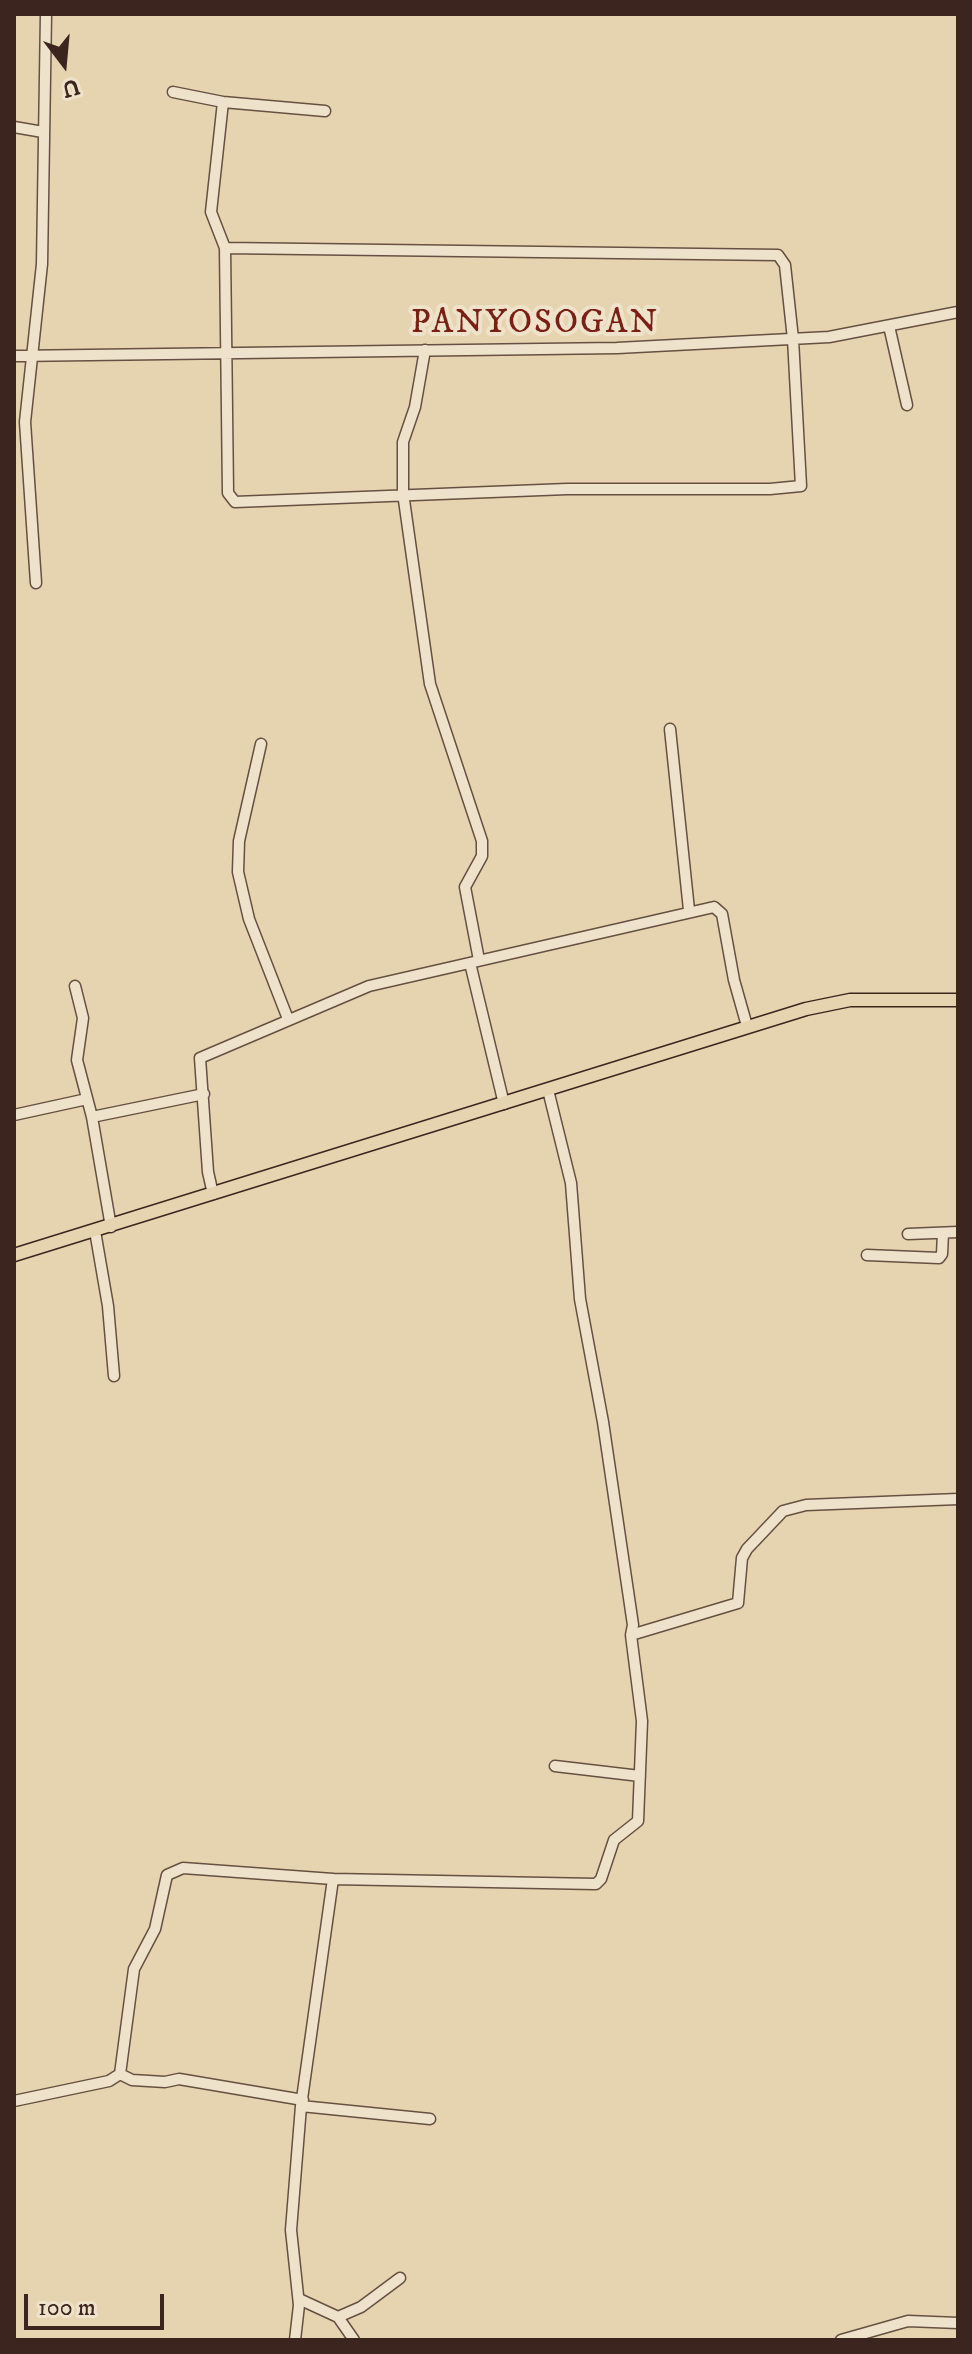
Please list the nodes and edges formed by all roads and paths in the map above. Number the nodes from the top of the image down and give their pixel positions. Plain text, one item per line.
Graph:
1 (46, 14) edge
2 (173, 92) dead end
3 (223, 102) junction
4 (325, 111) dead end
5 (14, 127) edge
6 (43, 132) junction
7 (225, 248) junction
8 (958, 312) edge
9 (889, 326) junction
10 (793, 339) junction
11 (425, 350) junction
12 (224, 354) junction
13 (14, 356) edge
14 (34, 356) junction
15 (907, 405) dead end
16 (403, 493) junction
17 (36, 583) dead end
18 (670, 729) dead end
19 (261, 744) dead end
20 (689, 910) junction
21 (475, 962) junction
22 (75, 986) dead end
23 (958, 1000) edge
24 (288, 1019) junction
25 (747, 1026) junction
26 (548, 1090) junction
27 (204, 1094) junction
28 (87, 1099) junction
29 (504, 1104) junction
30 (14, 1115) edge
31 (92, 1117) junction
32 (213, 1194) junction
33 (111, 1227) junction
34 (95, 1231) junction
35 (958, 1232) edge
36 (943, 1233) junction
37 (908, 1234) dead end
38 (14, 1255) edge
39 (867, 1255) dead end
40 (114, 1376) dead end
41 (958, 1499) edge
42 (631, 1635) junction
43 (555, 1766) dead end
44 (640, 1776) junction
45 (333, 1879) junction
46 (120, 2074) junction
47 (14, 2101) edge
48 (302, 2103) junction
49 (430, 2119) dead end
50 (400, 2278) dead end
51 (299, 2299) junction
52 (338, 2317) junction
53 (958, 2323) edge
54 (295, 2340) edge
55 (354, 2340) edge
56 (841, 2340) edge

1 - 6 street
2 - 3 street
3 - 4 street
3 - 7 street
5 - 6 street
6 - 14 street
7 - 10 street
7 - 12 street
8 - 9 street
9 - 10 street
9 - 15 street
10 - 11 street
10 - 16 street
11 - 12 street
11 - 16 street
12 - 14 street
12 - 16 street
13 - 14 street
14 - 17 street
16 - 21 street
18 - 20 street
19 - 24 street
20 - 21 street
20 - 25 street
21 - 24 street
21 - 29 street
22 - 28 street
23 - 25 main road
24 - 27 street
25 - 26 main road
26 - 29 main road
26 - 42 street
27 - 31 street
27 - 32 street
28 - 30 street
28 - 31 street
29 - 32 main road
31 - 33 street
32 - 33 main road
33 - 34 main road
34 - 38 main road
34 - 40 street
35 - 36 street
36 - 37 street
36 - 39 street
41 - 42 street
42 - 44 street
43 - 44 street
44 - 45 street
45 - 46 street
45 - 48 street
46 - 47 street
46 - 48 street
48 - 49 street
48 - 51 street
50 - 52 street
51 - 52 street
51 - 54 street
52 - 55 street
53 - 56 street

